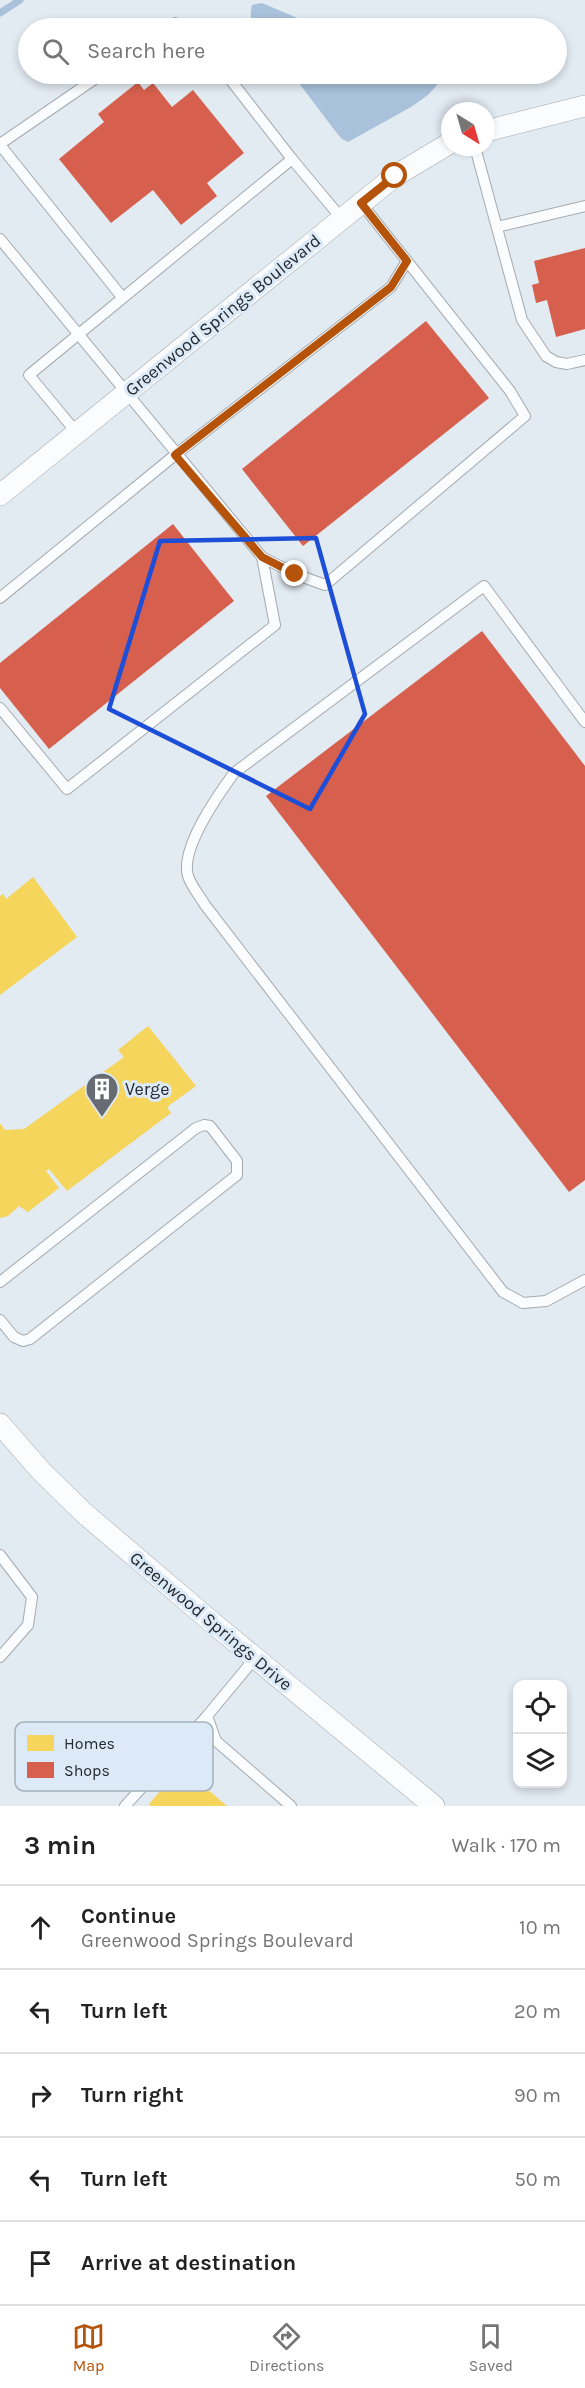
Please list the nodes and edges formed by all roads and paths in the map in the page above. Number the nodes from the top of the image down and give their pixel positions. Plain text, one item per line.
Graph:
1 (87, 84) edge
2 (234, 84) edge
3 (585, 106) edge
4 (495, 129) edge
5 (0, 144) edge
6 (441, 148) edge
7 (477, 156) edge
8 (292, 159) junction
9 (361, 203) junction
10 (585, 206) edge
11 (342, 219) junction
12 (496, 227) junction
13 (0, 239) edge
14 (407, 261) junction
15 (122, 297) junction
16 (77, 335) junction
17 (585, 360) edge
18 (126, 393) junction
19 (77, 433) junction
20 (175, 455) junction
21 (0, 495) edge
22 (262, 557) junction
23 (0, 598) edge
24 (0, 708) edge
25 (585, 722) edge
26 (585, 1280) edge
27 (0, 1282) edge
28 (0, 1320) edge
29 (0, 1424) edge
30 (0, 1555) edge
31 (0, 1657) edge
32 (255, 1658) junction
33 (207, 1716) junction
34 (202, 1722) edge
35 (209, 1722) edge
36 (213, 1733) edge
37 (139, 1791) edge
38 (125, 1806) edge
39 (291, 1806) edge
40 (434, 1806) edge

1 - 5 lane
2 - 8 lane
3 - 4 street
5 - 15 lane
6 - 9 street, Greenwood Springs Boulevard
7 - 12 lane
8 - 11 lane
8 - 15 lane
9 - 11 street, Greenwood Springs Boulevard
9 - 14 lane
10 - 12 lane
11 - 18 street, Greenwood Springs Boulevard
12 - 17 lane
13 - 16 lane
14 - 20 lane
14 - 22 lane
15 - 16 lane
16 - 18 lane
16 - 19 lane
18 - 19 street, Greenwood Springs Boulevard
18 - 20 lane
19 - 21 street, Greenwood Springs Boulevard
20 - 22 lane
20 - 23 lane
22 - 24 lane
25 - 26 lane
27 - 28 lane
29 - 32 street, Greenwood Springs Drive
30 - 31 lane
32 - 33 lane
32 - 40 street, Greenwood Springs Drive
33 - 34 lane
33 - 35 lane
36 - 39 lane
37 - 38 lane

